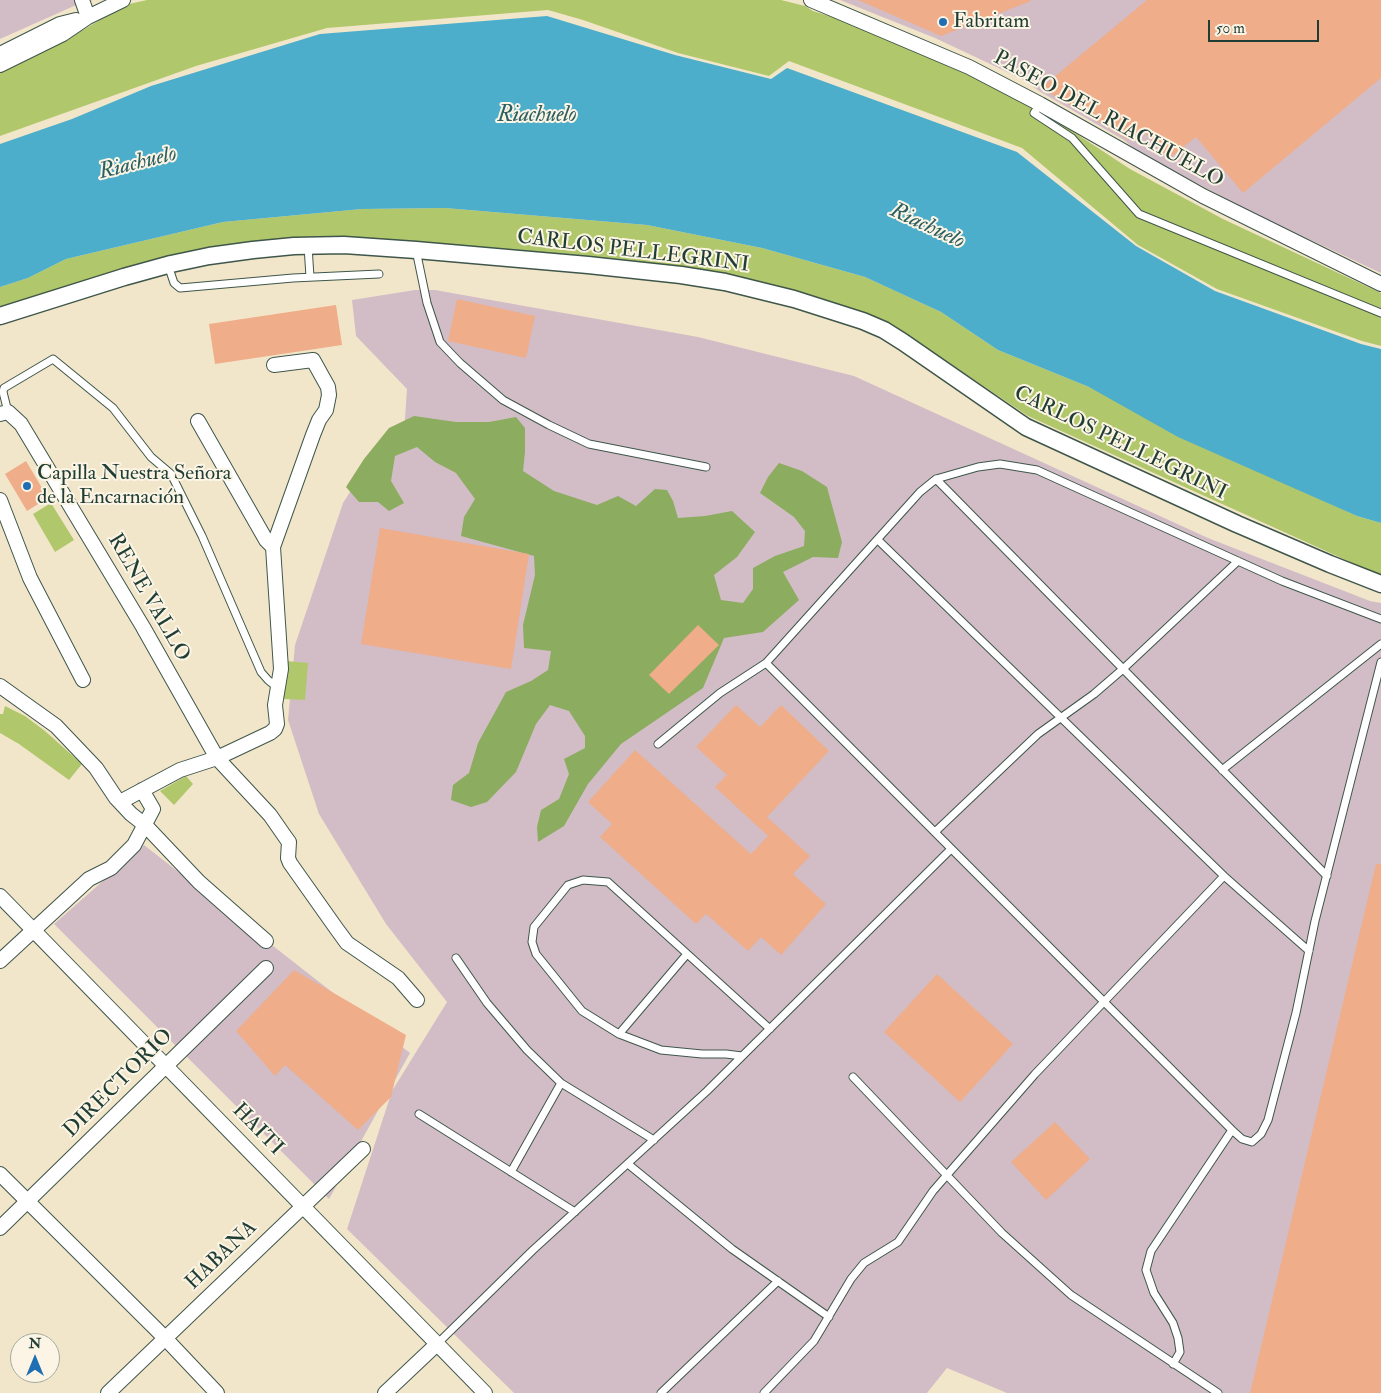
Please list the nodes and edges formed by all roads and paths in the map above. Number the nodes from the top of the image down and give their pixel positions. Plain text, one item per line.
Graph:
1 (82, 0) edge
2 (123, 0) edge
3 (811, 0) edge
4 (88, 17) junction
5 (0, 54) edge
6 (0, 65) edge
7 (1040, 104) junction
8 (308, 246) junction
9 (416, 250) junction
10 (168, 265) junction
11 (379, 274) dead end
12 (310, 277) junction
13 (1381, 284) edge
14 (1381, 313) edge
15 (0, 316) edge
16 (274, 365) dead end
17 (4, 413) edge
18 (198, 421) dead end
19 (706, 467) dead end
20 (936, 479) junction
21 (0, 500) edge
22 (878, 540) junction
23 (273, 547) junction
24 (1238, 561) junction
25 (1381, 584) edge
26 (1381, 620) edge
27 (1381, 644) edge
28 (1381, 662) edge
29 (766, 663) junction
30 (1123, 669) junction
31 (83, 680) dead end
32 (0, 686) edge
33 (279, 689) junction
34 (1061, 718) junction
35 (658, 744) dead end
36 (216, 758) junction
37 (1222, 770) junction
38 (142, 790) junction
39 (120, 802) junction
40 (145, 825) junction
41 (935, 832) junction
42 (951, 849) junction
43 (1224, 876) junction
44 (1327, 876) junction
45 (0, 896) edge
46 (34, 930) junction
47 (266, 941) dead end
48 (1309, 951) junction
49 (687, 954) junction
50 (456, 958) dead end
51 (0, 962) edge
52 (266, 968) dead end
53 (417, 1000) dead end
54 (1104, 1002) junction
55 (770, 1029) junction
56 (620, 1034) junction
57 (742, 1056) junction
58 (165, 1065) junction
59 (853, 1077) dead end
60 (562, 1083) junction
61 (419, 1114) dead end
62 (1232, 1130) junction
63 (654, 1140) junction
64 (363, 1149) dead end
65 (628, 1164) junction
66 (511, 1172) junction
67 (0, 1174) edge
68 (947, 1175) junction
69 (27, 1202) junction
70 (303, 1206) junction
71 (575, 1212) junction
72 (0, 1228) edge
73 (778, 1282) junction
74 (829, 1317) junction
75 (165, 1338) junction
76 (437, 1344) junction
77 (1173, 1364) junction
78 (108, 1393) edge
79 (217, 1393) edge
80 (384, 1393) edge
81 (485, 1393) edge
82 (661, 1393) edge
83 (764, 1393) edge
84 (1218, 1393) edge

1 - 4 street
2 - 4 street
3 - 7 street, PASEO DEL RIACHUELO
4 - 5 street
4 - 6 street
7 - 13 street, PASEO DEL RIACHUELO
7 - 14 lane
8 - 9 street, CARLOS PELLEGRINI
8 - 10 street, CARLOS PELLEGRINI
8 - 12 lane
9 - 19 lane
9 - 25 street, CARLOS PELLEGRINI
10 - 12 lane
10 - 15 street, CARLOS PELLEGRINI
11 - 12 lane
16 - 23 street
17 - 33 lane
17 - 36 street, RENE VALLO
18 - 23 street
20 - 22 lane
20 - 24 lane
20 - 30 lane
21 - 31 street
22 - 29 lane
22 - 34 lane
23 - 33 street
24 - 26 lane
24 - 30 lane
27 - 37 lane
28 - 44 lane
29 - 35 lane
29 - 41 lane
30 - 34 lane
30 - 37 lane
32 - 39 street
33 - 36 street
34 - 41 lane
34 - 43 lane
36 - 38 street
36 - 53 street, RENE VALLO
37 - 44 lane
38 - 39 street
38 - 40 street
39 - 40 street
40 - 46 street
40 - 47 street
41 - 42 lane
42 - 54 lane
42 - 55 lane
43 - 48 lane
43 - 54 lane
44 - 48 lane
45 - 46 street, HAITI
46 - 51 street
46 - 58 street, HAITI
48 - 62 lane
49 - 55 lane
49 - 56 lane
49 - 56 lane
50 - 60 lane
52 - 58 street, DIRECTORIO
54 - 62 lane
54 - 68 lane
55 - 57 lane
56 - 57 lane
57 - 63 lane
58 - 69 street, DIRECTORIO
58 - 70 street, HAITI
59 - 68 lane
60 - 63 lane
60 - 66 lane
61 - 66 lane
62 - 77 lane
63 - 65 lane
64 - 70 street, HABANA
65 - 71 lane
65 - 73 lane
66 - 71 lane
67 - 69 street
68 - 74 lane
68 - 77 lane
69 - 72 street, DIRECTORIO
69 - 75 street
70 - 75 street, HABANA
70 - 76 street, HAITI
71 - 76 lane
73 - 74 lane
73 - 82 lane
74 - 83 lane
75 - 78 street, HABANA
75 - 79 street
76 - 80 street
76 - 81 street, HAITI
77 - 84 lane

